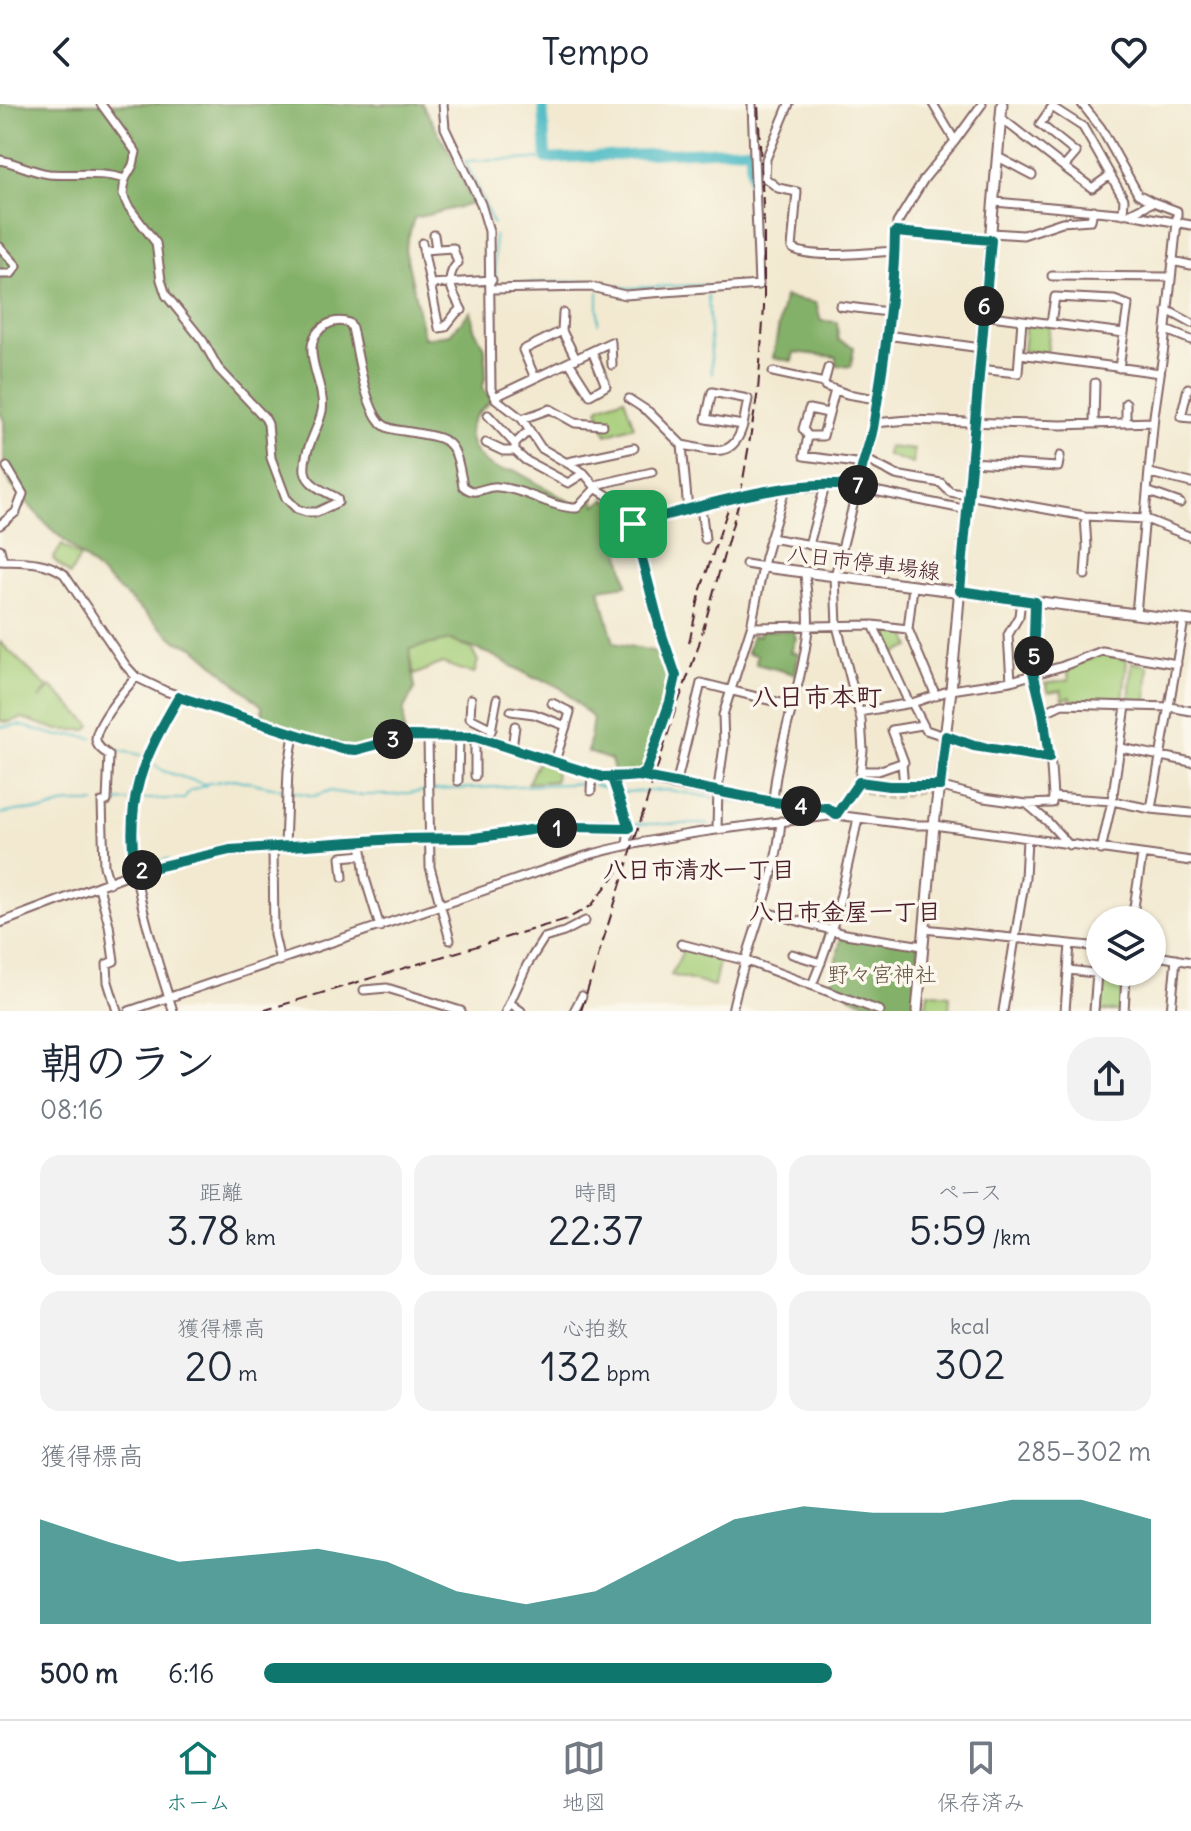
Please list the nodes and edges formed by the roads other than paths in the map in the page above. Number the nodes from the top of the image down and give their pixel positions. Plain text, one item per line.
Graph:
1 (101, 104) edge
2 (443, 104) edge
3 (752, 104) edge
4 (789, 104) edge
5 (933, 104) edge
6 (982, 104) edge
7 (1002, 104) edge
8 (1082, 104) edge
9 (1001, 118) junction
10 (955, 141) junction
11 (998, 157) junction
12 (0, 160) edge
13 (1064, 167) junction
14 (1032, 175) dead end
15 (1109, 176) junction
16 (125, 179) junction
17 (995, 202) junction
18 (1153, 202) junction
19 (1093, 210) junction
20 (1126, 214) junction
21 (1177, 222) junction
22 (1191, 225) edge
23 (895, 232) junction
24 (434, 235) dead end
25 (991, 237) junction
26 (0, 247) edge
27 (436, 249) junction
28 (895, 251) junction
29 (1172, 261) junction
30 (1191, 265) edge
31 (0, 274) edge
32 (1052, 276) dead end
33 (1171, 277) junction
34 (492, 280) junction
35 (450, 281) junction
36 (431, 284) junction
37 (492, 289) junction
38 (840, 306) dead end
39 (1167, 310) junction
40 (888, 312) junction
41 (563, 313) dead end
42 (983, 315) junction
43 (1022, 320) junction
44 (1051, 323) junction
45 (1191, 323) edge
46 (1166, 330) junction
47 (562, 331) junction
48 (1124, 333) junction
49 (886, 335) junction
50 (1191, 340) edge
51 (981, 348) junction
52 (592, 351) junction
53 (1020, 354) junction
54 (573, 360) junction
55 (612, 365) dead end
56 (828, 368) dead end
57 (1119, 368) junction
58 (978, 369) junction
59 (773, 372) dead end
60 (1160, 373) junction
61 (535, 378) junction
62 (824, 383) junction
63 (1095, 383) dead end
64 (1188, 388) dead end
65 (835, 390) junction
66 (495, 397) junction
67 (629, 399) dead end
68 (876, 399) junction
69 (1126, 403) dead end
70 (828, 413) junction
71 (488, 415) dead end
72 (1191, 418) edge
73 (522, 419) junction
74 (1126, 421) junction
75 (973, 422) junction
76 (1094, 422) junction
77 (1153, 422) junction
78 (874, 423) junction
79 (603, 425) dead end
80 (743, 425) junction
81 (531, 433) junction
82 (808, 436) junction
83 (486, 443) dead end
84 (682, 445) junction
85 (515, 447) junction
86 (634, 448) dead end
87 (1060, 456) dead end
88 (864, 461) junction
89 (568, 462) junction
90 (970, 462) junction
91 (7, 467) dead end
92 (652, 472) dead end
93 (584, 473) junction
94 (1150, 473) junction
95 (1191, 483) edge
96 (825, 486) junction
97 (858, 488) junction
98 (597, 489) junction
99 (785, 489) junction
100 (1149, 492) junction
101 (967, 495) junction
102 (1180, 503) dead end
103 (701, 507) junction
104 (688, 510) junction
105 (968, 510) junction
106 (1085, 516) junction
107 (1146, 519) junction
108 (633, 524) junction
109 (0, 525) edge
110 (1191, 537) edge
111 (770, 538) junction
112 (705, 539) dead end
113 (809, 545) junction
114 (0, 549) edge
115 (842, 550) junction
116 (2, 561) edge
117 (746, 564) dead end
118 (764, 567) junction
119 (805, 573) junction
120 (1085, 575) dead end
121 (835, 576) junction
122 (913, 587) junction
123 (960, 591) junction
124 (1021, 600) junction
125 (1035, 602) junction
126 (1136, 614) junction
127 (1188, 621) edge
128 (873, 625) junction
129 (809, 626) junction
130 (837, 626) junction
131 (751, 627) junction
132 (908, 629) junction
133 (1180, 645) junction
134 (1191, 647) edge
135 (1177, 664) junction
136 (1033, 672) junction
137 (136, 677) junction
138 (1011, 681) junction
139 (951, 690) junction
140 (730, 692) junction
141 (936, 696) junction
142 (179, 697) junction
143 (471, 699) dead end
144 (497, 699) dead end
145 (552, 703) dead end
146 (911, 703) junction
147 (793, 706) junction
148 (1126, 706) junction
149 (1170, 707) junction
150 (511, 711) dead end
151 (1191, 711) edge
152 (859, 712) junction
153 (1043, 713) junction
154 (922, 725) junction
155 (515, 726) dead end
156 (566, 726) junction
157 (492, 729) junction
158 (294, 735) junction
159 (428, 735) junction
160 (459, 736) junction
161 (946, 736) junction
162 (475, 737) junction
163 (488, 740) junction
164 (512, 748) junction
165 (1121, 748) junction
166 (1161, 756) junction
167 (1049, 758) junction
168 (555, 761) junction
169 (1191, 762) edge
170 (902, 763) junction
171 (862, 771) junction
172 (592, 774) junction
173 (475, 776) dead end
174 (639, 776) junction
175 (612, 778) junction
176 (458, 781) dead end
177 (859, 782) junction
178 (676, 785) junction
179 (940, 786) junction
180 (591, 787) dead end
181 (904, 787) junction
182 (718, 793) junction
183 (1053, 797) junction
184 (1112, 801) junction
185 (773, 802) junction
186 (1027, 804) junction
187 (1151, 809) junction
188 (1191, 813) edge
189 (836, 815) junction
190 (858, 818) junction
191 (781, 821) junction
192 (934, 825) junction
193 (629, 828) junction
194 (717, 829) junction
195 (428, 838) junction
196 (1027, 839) junction
197 (361, 841) junction
198 (627, 845) junction
199 (1069, 845) junction
200 (285, 846) junction
201 (273, 848) junction
202 (1101, 850) junction
203 (363, 855) junction
204 (1142, 856) junction
205 (1191, 861) edge
206 (135, 872) junction
207 (343, 877) dead end
208 (109, 883) junction
209 (99, 887) junction
210 (440, 906) junction
211 (1134, 906) edge
212 (762, 911) junction
213 (585, 921) dead end
214 (0, 923) edge
215 (380, 927) junction
216 (924, 929) junction
217 (833, 930) junction
218 (1014, 938) junction
219 (450, 940) dead end
220 (681, 944) dead end
221 (1070, 944) junction
222 (923, 946) junction
223 (1086, 946) edge
224 (792, 954) dead end
225 (1166, 957) edge
226 (1176, 959) junction
227 (280, 961) junction
228 (747, 961) junction
229 (1191, 962) edge
230 (821, 963) junction
231 (1069, 970) junction
232 (1086, 972) edge
233 (812, 985) junction
234 (1096, 986) edge
235 (1125, 986) edge
236 (364, 990) dead end
237 (582, 996) dead end
238 (169, 998) junction
239 (508, 1007) edge
240 (861, 1008) edge
241 (117, 1011) edge
242 (129, 1011) edge
243 (173, 1011) edge
244 (461, 1011) edge
245 (521, 1011) edge
246 (574, 1011) edge
247 (732, 1011) edge
248 (880, 1011) edge
249 (917, 1011) edge
250 (1003, 1011) edge
251 (1065, 1011) edge
252 (1094, 1011) edge
253 (1124, 1011) edge
254 (1171, 1011) edge

1 - 16 street
2 - 34 street
3 - 37 street
4 - 28 street
5 - 10 street
6 - 10 street
7 - 9 main road
8 - 18 street
9 - 11 main road
9 - 13 street
10 - 23 street
11 - 14 street
11 - 17 main road
12 - 16 street
13 - 15 street
13 - 15 street
15 - 20 street
16 - 98 street
17 - 19 street
17 - 25 main road
18 - 20 street
18 - 21 street
19 - 20 street
19 - 25 street
20 - 21 street
21 - 22 street
21 - 29 street
23 - 25 street
23 - 28 street
24 - 27 street
25 - 42 main road
26 - 31 street
27 - 35 street
27 - 36 street
28 - 40 street
29 - 30 street
29 - 33 street
32 - 33 street
33 - 39 street
34 - 35 street
34 - 37 street
35 - 36 street
35 - 36 street
37 - 66 street
38 - 40 street
39 - 45 street
39 - 46 street
40 - 49 street
41 - 47 street
42 - 43 street
42 - 51 main road
43 - 44 street
43 - 53 street
44 - 48 street
44 - 48 street
46 - 50 street
46 - 60 street
47 - 54 street
47 - 61 street
48 - 57 street
49 - 51 street
49 - 68 street
51 - 58 main road
52 - 54 street
52 - 54 street
52 - 55 street
53 - 57 street
53 - 58 street
54 - 61 street
56 - 62 street
57 - 60 street
58 - 75 main road
59 - 62 street
60 - 77 street
61 - 66 street
62 - 65 street
63 - 76 street
64 - 72 street
65 - 68 street
65 - 70 street
66 - 73 street
67 - 84 street
68 - 78 street
69 - 74 street
70 - 82 street
70 - 82 street
71 - 85 street
73 - 79 street
73 - 81 street
74 - 76 street
74 - 77 street
75 - 76 street
75 - 78 street
75 - 90 main road
77 - 94 street
78 - 88 street
80 - 80 street
80 - 84 street
81 - 85 street
81 - 89 street
82 - 88 street
83 - 85 street
84 - 104 street
85 - 93 street
86 - 89 street
87 - 90 street
88 - 97 street
88 - 101 street
89 - 93 street
90 - 101 main road
91 - 109 street
92 - 98 street
93 - 98 street
94 - 95 street
94 - 100 street
96 - 97 street
96 - 99 street
96 - 113 street
97 - 105 street
97 - 115 street
98 - 108 street
99 - 103 street
99 - 111 street
100 - 102 street
100 - 107 street
101 - 105 main road
101 - 106 street
103 - 104 street
103 - 112 street
104 - 108 street
105 - 123 main road
106 - 107 street
106 - 120 street
107 - 110 street
107 - 126 street
108 - 174 street
111 - 113 street
111 - 118 street
113 - 115 street
114 - 116 street
115 - 121 street
116 - 137 street
117 - 118 street
118 - 119 main road, 八日市停車場線
118 - 131 street
119 - 121 main road, 八日市停車場線
119 - 129 street
121 - 122 main road, 八日市停車場線
121 - 130 street
122 - 123 main road, 八日市停車場線
122 - 132 street
123 - 124 main road, 八日市停車場線
123 - 139 main road
124 - 125 main road, 八日市停車場線
124 - 138 street
125 - 126 main road, 八日市停車場線
125 - 136 street
126 - 127 main road, 八日市停車場線
127 - 133 street
128 - 130 street
128 - 132 street
128 - 146 street
129 - 130 street
129 - 131 street
129 - 147 street
130 - 152 street
131 - 140 street
132 - 141 street
133 - 134 street
133 - 135 street
135 - 136 street
135 - 149 street
136 - 138 street
136 - 153 street
137 - 142 street
137 - 208 street
138 - 139 street
139 - 141 street
139 - 161 main road
140 - 147 street
140 - 178 street
140 - 182 street
141 - 146 street
142 - 158 street
142 - 206 street
143 - 157 street
144 - 157 street
145 - 156 street
146 - 152 street
146 - 154 street
147 - 185 street
148 - 149 street
148 - 153 street
148 - 165 street
149 - 151 street
149 - 166 street
150 - 156 street
152 - 171 street
153 - 167 street
154 - 161 street
154 - 170 street
155 - 164 street
156 - 168 street
157 - 163 street
158 - 159 street
158 - 200 street
159 - 160 street
159 - 195 street
160 - 162 street
160 - 176 street
161 - 167 street
161 - 179 main road
162 - 163 street
162 - 173 street
163 - 164 street
164 - 168 street
165 - 166 street
165 - 184 street
166 - 169 street
166 - 187 street
167 - 183 street
168 - 172 street
170 - 171 street
170 - 181 street
171 - 177 street
172 - 175 street
172 - 180 street
174 - 175 street
174 - 178 street
175 - 193 street
177 - 181 street
177 - 189 street
178 - 182 street
179 - 181 street
179 - 186 street
179 - 192 main road
182 - 185 street
182 - 194 street
183 - 184 street
183 - 186 street
184 - 187 street
184 - 202 street
185 - 189 street
186 - 199 street
187 - 188 street
189 - 190 street
189 - 191 street
190 - 192 street
190 - 217 street
191 - 194 street
191 - 212 street
192 - 196 street
192 - 216 main road
193 - 195 street
193 - 198 street
194 - 198 street
195 - 197 street
195 - 210 street
196 - 199 street
196 - 218 street
197 - 200 street
197 - 203 street
198 - 210 street
199 - 202 street
200 - 201 street
201 - 206 street
201 - 227 street
202 - 204 street
203 - 207 street
203 - 215 street
204 - 205 street
204 - 211 street
206 - 208 street
206 - 238 street
208 - 209 street
209 - 214 street
209 - 241 street
210 - 215 street
210 - 219 street
212 - 217 street
212 - 228 street
213 - 239 street
215 - 227 street
216 - 218 street
216 - 222 main road
217 - 222 street
217 - 230 street
218 - 221 street
218 - 250 street
220 - 228 street
221 - 223 street
221 - 231 street
222 - 249 main road
224 - 230 street
225 - 226 street
226 - 229 street
226 - 254 street
227 - 238 street
228 - 233 street
228 - 247 street
230 - 233 street
231 - 232 street
231 - 251 street
233 - 240 street
234 - 252 street
235 - 253 street
236 - 244 street
237 - 246 street
238 - 242 street
238 - 243 street
239 - 245 street
240 - 248 street

